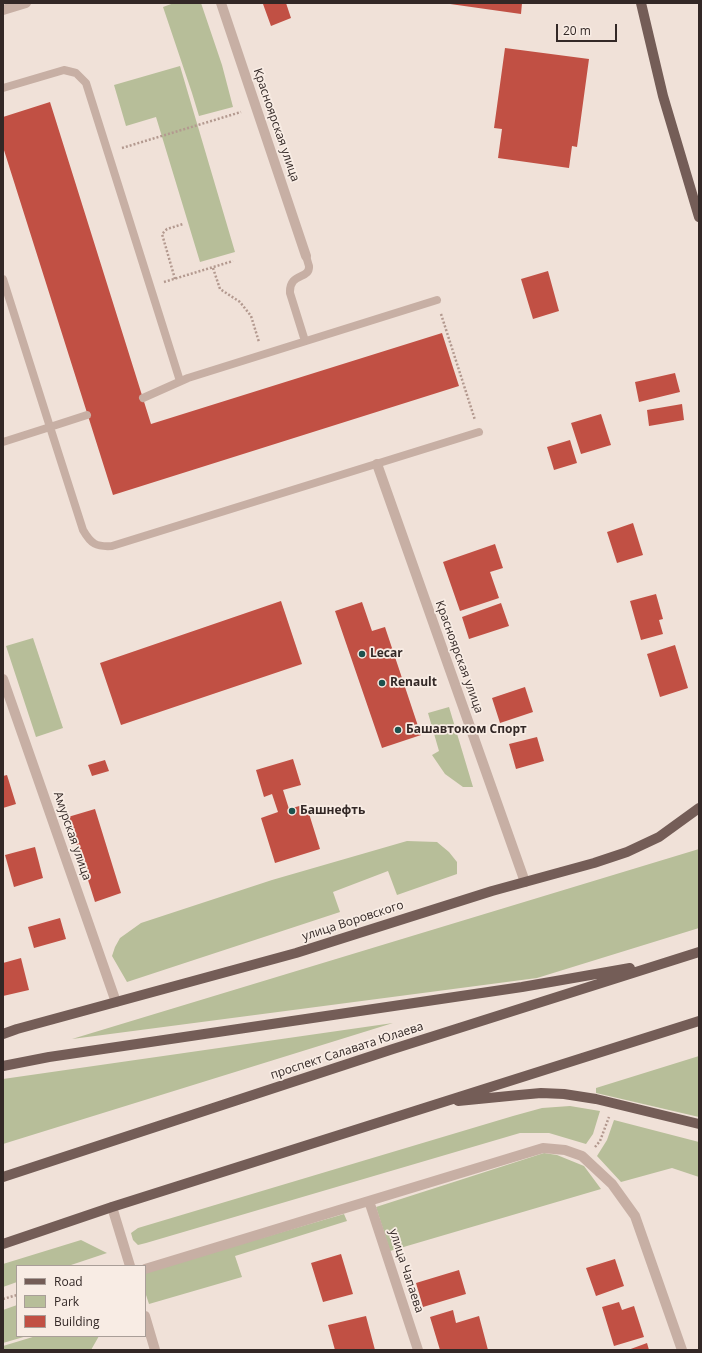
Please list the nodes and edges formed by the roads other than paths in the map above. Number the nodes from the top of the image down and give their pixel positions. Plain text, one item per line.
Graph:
1 (26, 3) edge
2 (221, 3) edge
3 (641, 3) edge
4 (3, 10) edge
5 (3, 88) edge
6 (699, 217) edge
7 (306, 256) joint
8 (3, 279) edge
9 (437, 300) road end
10 (305, 341) junction
11 (180, 381) junction
12 (143, 398) dead end
13 (88, 415) dead end
14 (50, 427) junction
15 (479, 432) road end
16 (3, 442) edge
17 (377, 464) junction
18 (3, 679) edge
19 (699, 808) edge
20 (525, 882) junction
21 (699, 952) edge
22 (685, 957) junction
23 (116, 1002) junction
24 (699, 1021) edge
25 (3, 1034) edge
26 (3, 1066) edge
27 (434, 1104) junction
28 (699, 1124) edge
29 (3, 1177) edge
30 (369, 1201) junction
31 (112, 1207) junction
32 (3, 1244) edge
33 (130, 1265) edge
34 (146, 1269) edge
35 (146, 1319) edge
36 (155, 1350) edge
37 (418, 1350) edge
38 (682, 1350) edge

1 - 4 street
2 - 7 street, Красноярская улица
3 - 6 main road
5 - 11 lane
7 - 10 lane
8 - 14 lane
9 - 10 lane
10 - 11 lane
11 - 12 lane
13 - 14 lane
14 - 16 lane
14 - 17 lane
15 - 17 lane
17 - 20 street, Красноярская улица
18 - 23 street, Амурская улица
19 - 20 main road, улица Воровского
20 - 23 main road, улица Воровского
21 - 22 main road, проспект Салавата Юлаева
22 - 26 main road
22 - 29 main road, проспект Салавата Юлаева
23 - 25 main road, улица Воровского
24 - 27 main road
27 - 28 main road
27 - 31 main road
30 - 34 street
30 - 37 street, улица Чапаева
30 - 38 street
31 - 32 main road
31 - 33 street
35 - 36 street

